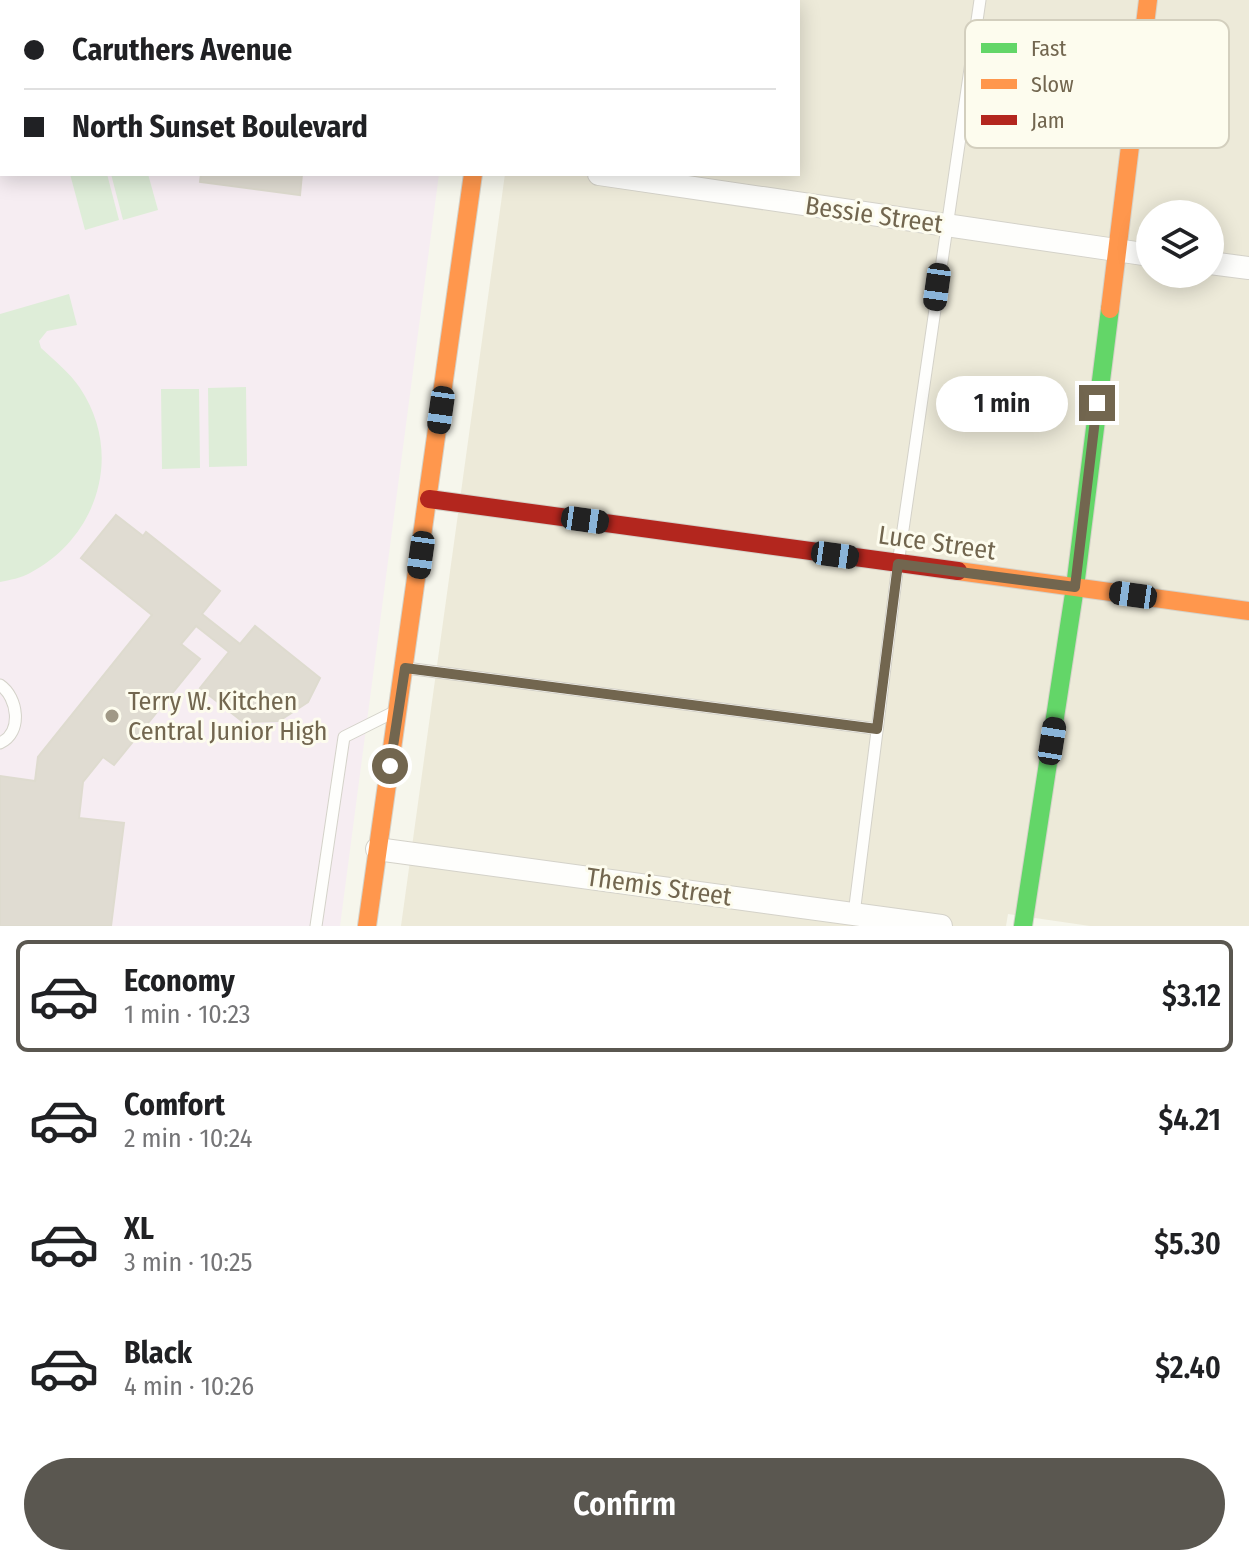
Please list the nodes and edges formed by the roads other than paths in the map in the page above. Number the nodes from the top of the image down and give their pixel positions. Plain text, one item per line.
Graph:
1 (980, 0) edge
2 (1148, 0) edge
3 (977, 20) edge
4 (1145, 20) edge
5 (965, 99) edge
6 (1128, 148) edge
7 (473, 176) edge
8 (613, 176) edge
9 (946, 225) junction
10 (1115, 250) junction
11 (1136, 253) edge
12 (1224, 265) edge
13 (1249, 268) edge
14 (429, 499) junction
15 (898, 564) junction
16 (1075, 587) junction
17 (1249, 611) edge
18 (405, 668) junction
19 (0, 685) edge
20 (399, 710) junction
21 (877, 729) junction
22 (0, 743) edge
23 (377, 849) junction
24 (854, 914) junction
25 (316, 926) edge
26 (367, 926) edge
27 (941, 926) edge
28 (1023, 926) edge

1 - 3 lane
2 - 4 street
5 - 9 lane
6 - 10 street
7 - 14 street
8 - 9 street, Bessie Street
9 - 10 street, Bessie Street
9 - 15 lane
10 - 11 street, Bessie Street
10 - 16 street
12 - 13 street
14 - 15 street, Luce Street
14 - 18 street
15 - 16 street, Luce Street
15 - 21 lane
16 - 17 street, Luce Street
16 - 28 street
18 - 20 street
18 - 21 lane
19 - 22 lane
20 - 23 street
20 - 25 lane
21 - 24 lane
23 - 24 street, Themis Street
23 - 26 street
24 - 27 street, Themis Street

